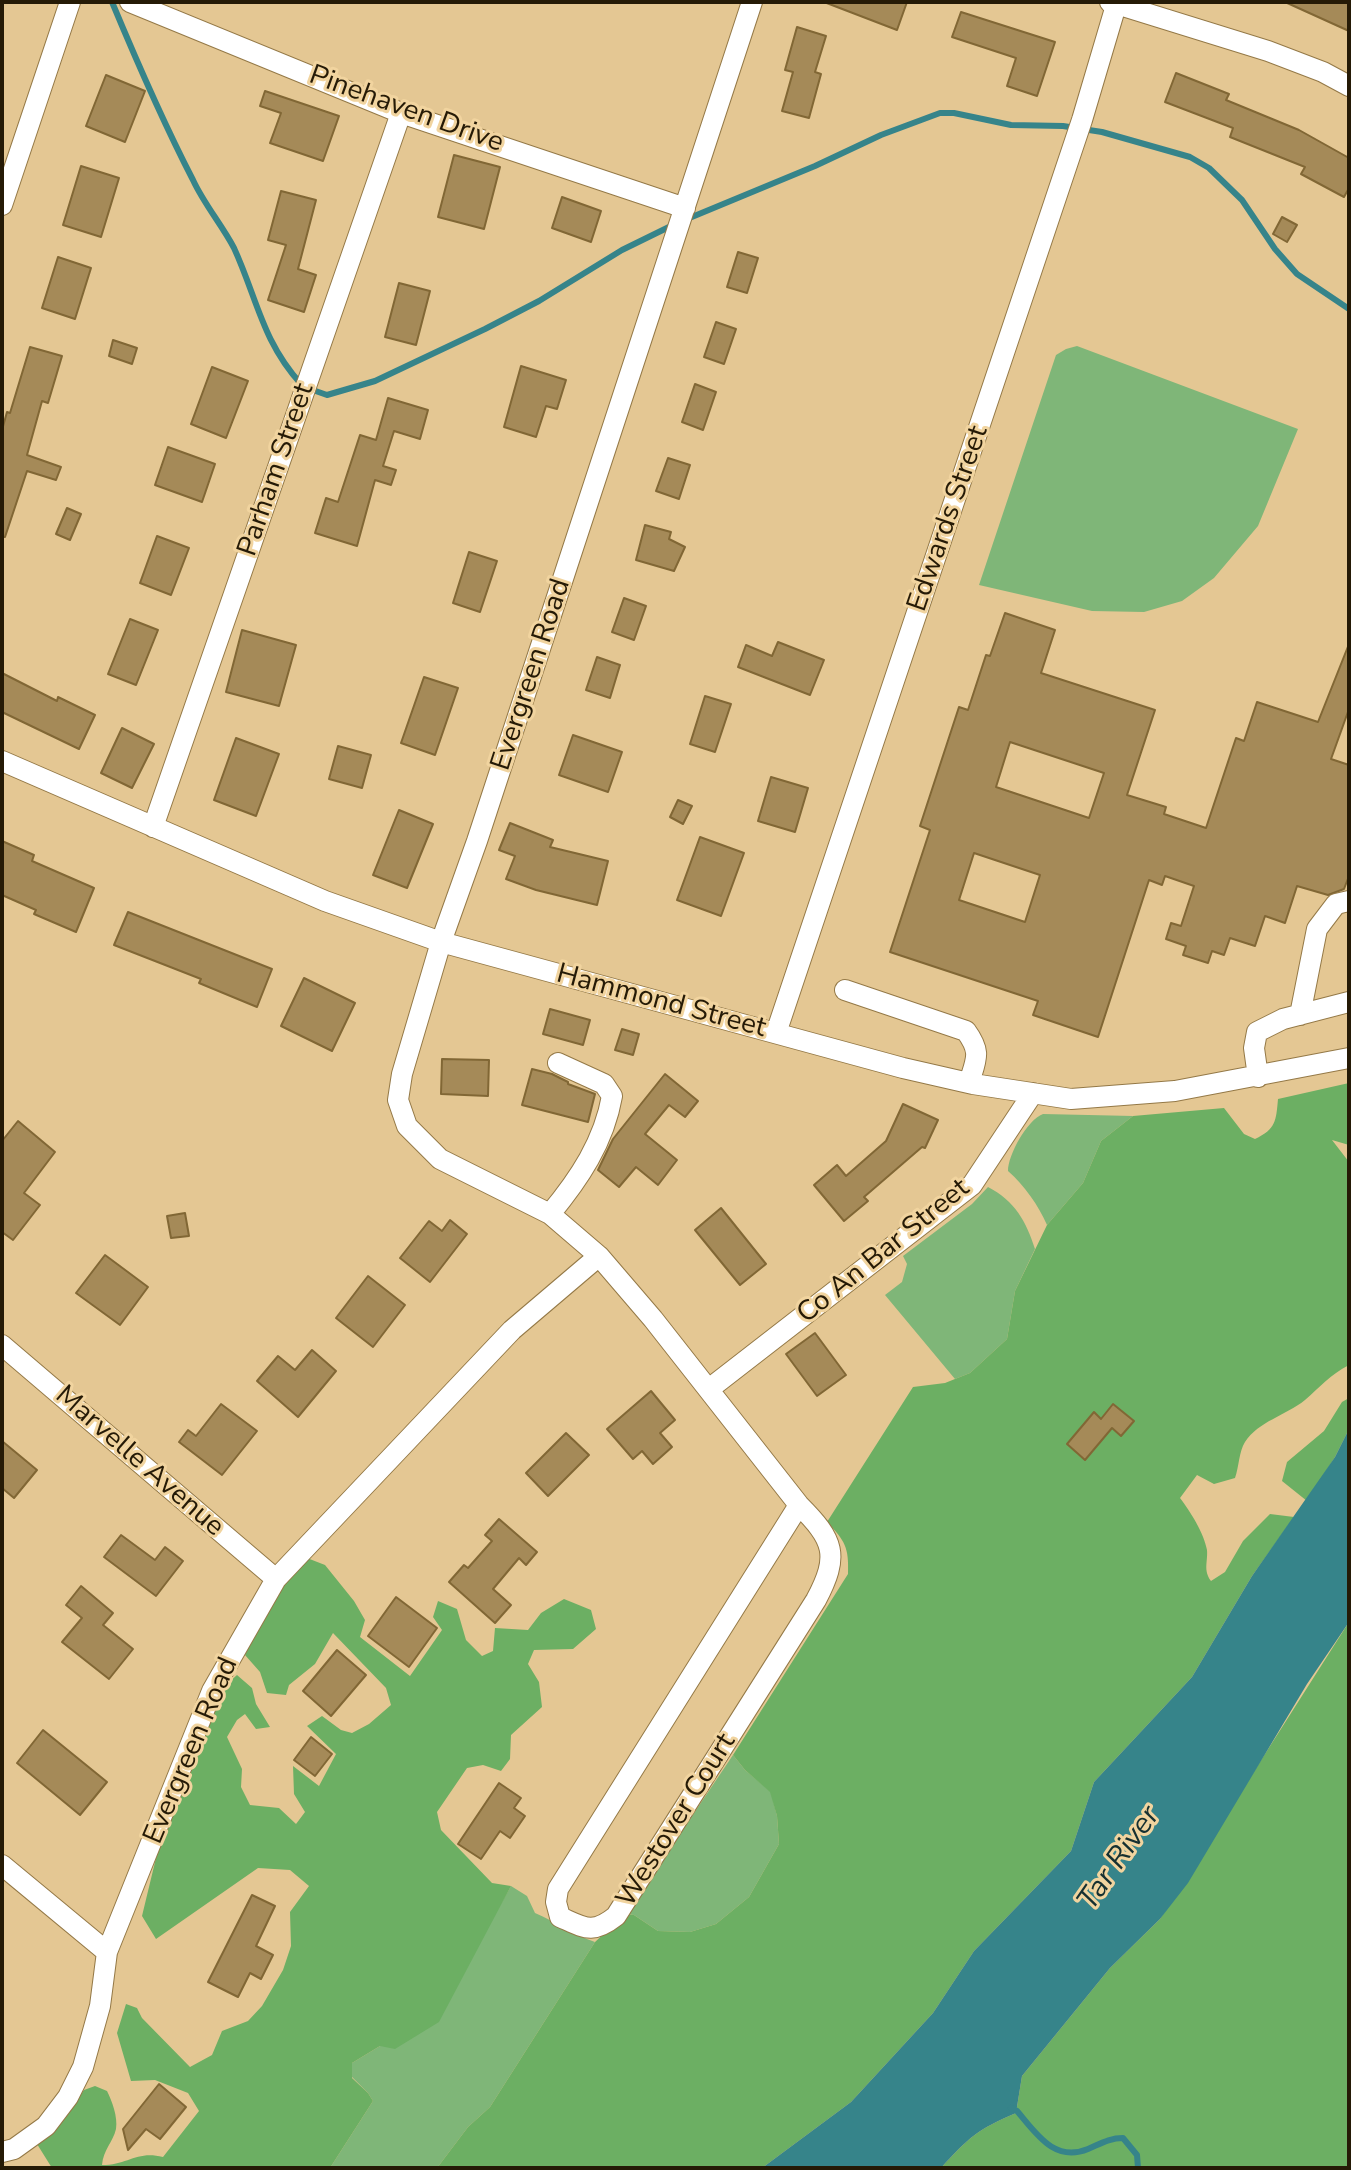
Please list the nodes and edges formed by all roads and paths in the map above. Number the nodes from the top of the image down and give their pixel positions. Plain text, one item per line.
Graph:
1 (70, 2) edge
2 (130, 2) edge
3 (752, 2) edge
4 (1114, 3) edge
5 (1349, 86) edge
6 (401, 113) junction
7 (2, 205) edge
8 (685, 208) junction
9 (2, 761) edge
10 (153, 827) junction
11 (1349, 901) edge
12 (441, 942) junction
13 (845, 990) dead end
14 (1349, 1002) edge
15 (1300, 1015) junction
16 (776, 1033) junction
17 (1349, 1058) edge
18 (558, 1063) dead end
19 (1258, 1077) junction
20 (969, 1083) junction
21 (1033, 1093) junction
22 (550, 1214) junction
23 (599, 1256) junction
24 (2, 1345) edge
25 (709, 1389) junction
26 (799, 1505) junction
27 (276, 1579) junction
28 (2, 1865) edge
29 (107, 1952) junction
30 (2, 2152) edge

1 - 7 street
2 - 6 street, Pinehaven Drive
3 - 8 street, Evergreen Road
4 - 5 street
4 - 16 street, Edwards Street
6 - 8 street, Pinehaven Drive
6 - 10 street, Parham Street
8 - 12 street, Evergreen Road
9 - 10 street, Hammond Street
10 - 12 street, Hammond Street
11 - 15 street
12 - 16 street, Hammond Street
12 - 22 street, Evergreen Road
13 - 20 street
14 - 15 street
15 - 19 street
16 - 20 street, Hammond Street
17 - 19 street, Hammond Street
18 - 22 street
19 - 21 street, Hammond Street
20 - 21 street, Hammond Street
21 - 25 street, Co An Bar Street
22 - 23 street, Evergreen Road
23 - 25 street, Evergreen Road
23 - 27 street, Evergreen Road
24 - 27 street, Marvelle Avenue
25 - 26 street, Evergreen Road
26 - 26 street, Westover Court
27 - 29 street, Evergreen Road
28 - 29 street
29 - 30 street, Evergreen Road

